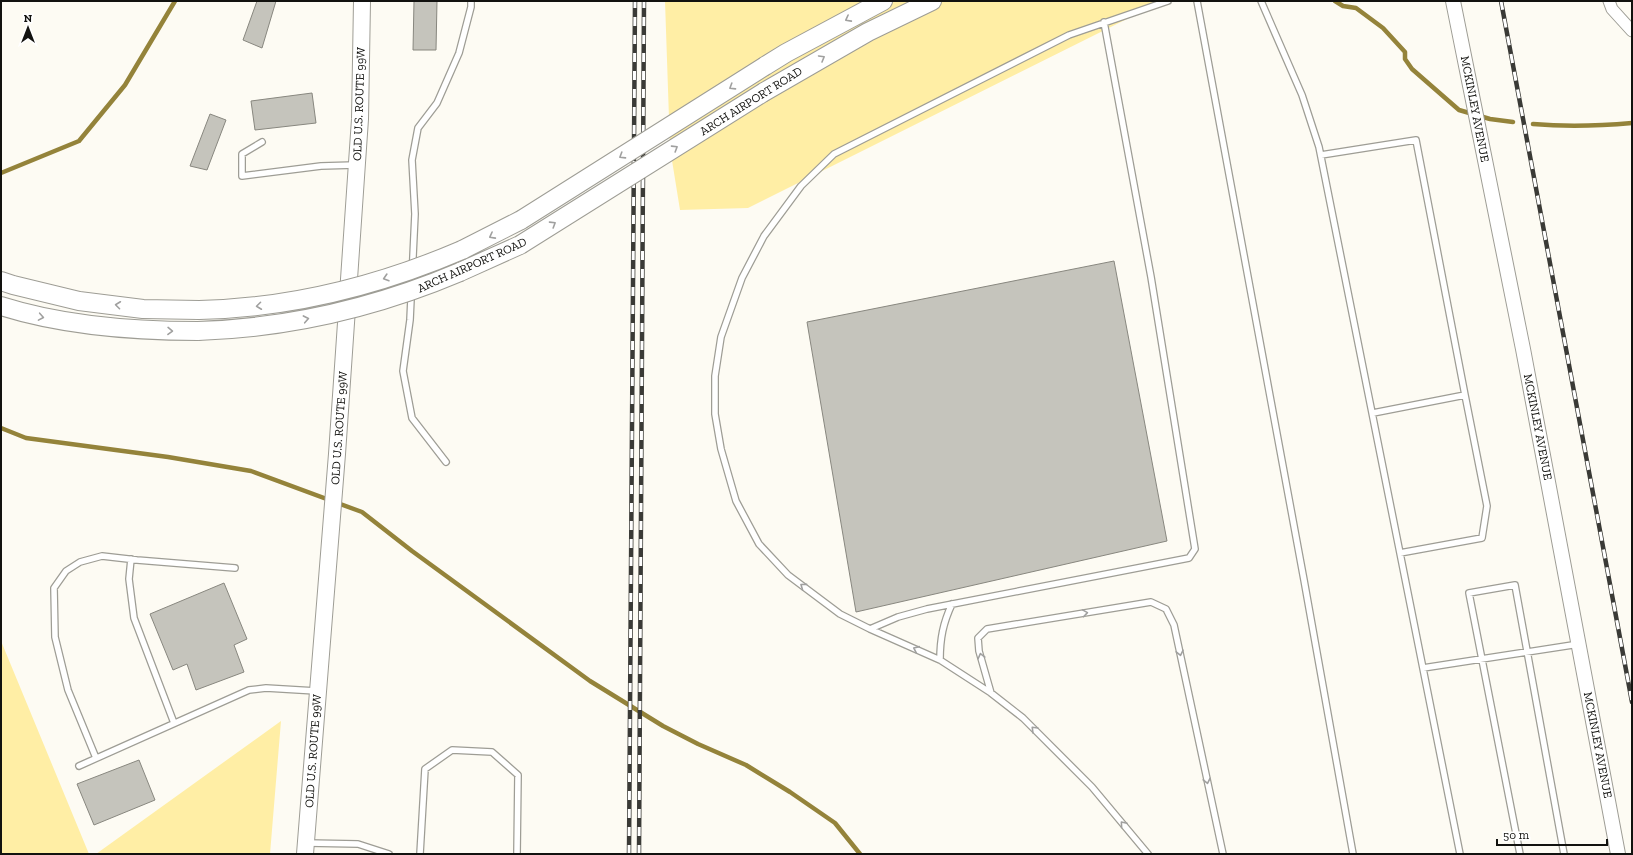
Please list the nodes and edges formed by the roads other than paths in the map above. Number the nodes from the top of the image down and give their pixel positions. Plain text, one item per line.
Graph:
1 (362, 1) edge
2 (471, 1) edge
3 (883, 1) edge
4 (932, 1) edge
5 (1168, 1) edge
6 (1197, 1) edge
7 (1261, 1) edge
8 (1453, 1) edge
9 (1609, 1) edge
10 (1104, 22) junction
11 (1632, 31) edge
12 (262, 142) dead end
13 (1320, 155) junction
14 (357, 165) junction
15 (7, 283) edge
16 (2, 306) edge
17 (1465, 396) junction
18 (1373, 413) junction
19 (446, 462) dead end
20 (1400, 553) junction
21 (131, 559) junction
22 (235, 568) dead end
23 (952, 604) junction
24 (870, 629) junction
25 (1579, 644) junction
26 (1528, 652) junction
27 (1482, 659) junction
28 (940, 660) junction
29 (1423, 668) junction
30 (318, 692) junction
31 (991, 693) junction
32 (174, 723) junction
33 (96, 758) junction
34 (79, 766) dead end
35 (306, 848) edge
36 (390, 854) edge
37 (420, 854) edge
38 (517, 854) edge
39 (1148, 854) edge
40 (1223, 854) edge
41 (1353, 854) edge
42 (1460, 854) edge
43 (1520, 854) edge
44 (1564, 854) edge
45 (1618, 854) edge

1 - 14 main road, OLD U.S. ROUTE 99W
2 - 19 lane
3 -> 15 main road, ARCH AIRPORT ROAD, bridge
16 -> 4 main road, ARCH AIRPORT ROAD, bridge
5 - 10 lane
6 - 41 lane
7 - 13 lane
8 - 25 street, MCKINLEY AVENUE
9 - 11 street
10 - 23 lane
24 -> 10 lane
12 - 14 lane
13 - 17 lane
13 - 18 lane
14 - 30 main road, OLD U.S. ROUTE 99W
17 - 18 lane
17 - 20 lane
18 - 20 lane
20 - 29 lane
21 - 22 lane
21 - 32 lane
21 - 33 lane
23 - 24 lane
23 - 28 lane
28 -> 24 lane
25 - 26 lane
25 - 45 street, MCKINLEY AVENUE
26 - 27 lane
26 - 27 lane
26 - 44 lane
27 - 29 lane
27 - 43 lane
28 - 31 lane
29 - 42 lane
30 - 32 lane
30 - 35 main road, OLD U.S. ROUTE 99W
39 -> 31 lane
31 -> 40 lane
32 - 33 lane
33 - 34 lane
35 - 36 lane
37 - 38 lane

